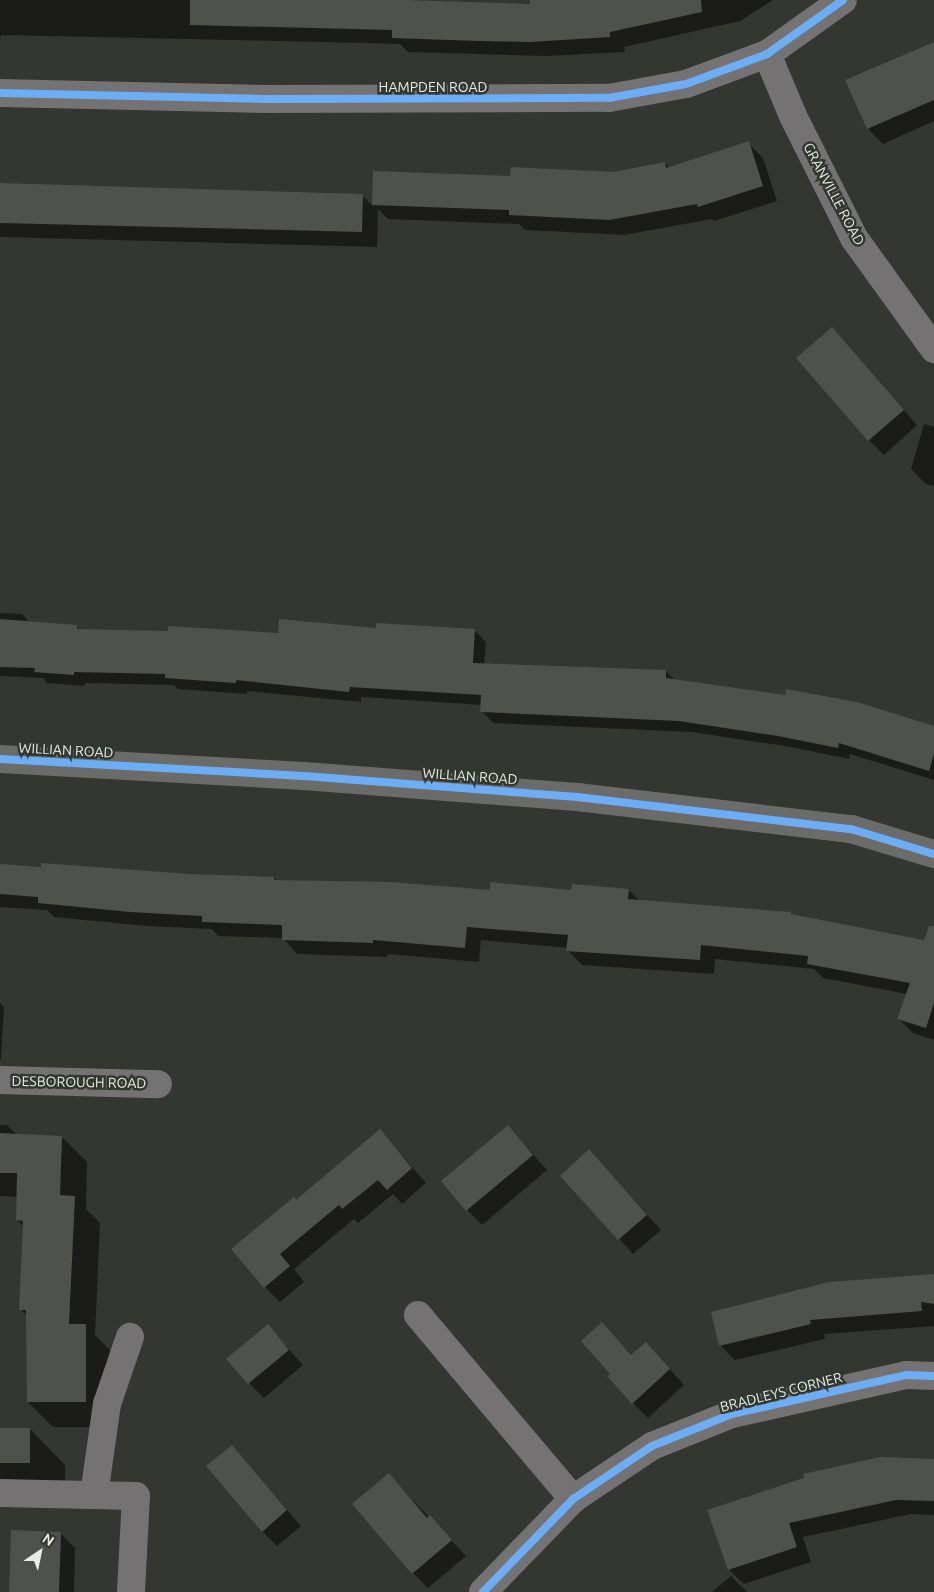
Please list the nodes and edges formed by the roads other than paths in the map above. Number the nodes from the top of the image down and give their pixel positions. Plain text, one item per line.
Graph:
1 (843, 0) edge
2 (767, 54) junction
3 (0, 93) edge
4 (934, 349) edge
5 (0, 759) edge
6 (934, 854) edge
7 (0, 1080) edge
8 (158, 1084) dead end
9 (418, 1315) dead end
10 (130, 1338) dead end
11 (934, 1376) edge
12 (0, 1493) edge
13 (94, 1495) junction
14 (573, 1499) junction
15 (131, 1592) edge
16 (484, 1592) edge

1 - 2 street, HAMPDEN ROAD
2 - 3 street, HAMPDEN ROAD
2 - 4 street, GRANVILLE ROAD
5 - 6 street, WILLIAN ROAD
7 - 8 street, DESBOROUGH ROAD
9 - 14 street
10 - 13 street
11 - 14 street, BRADLEYS CORNER
12 - 13 street
13 - 15 street
14 - 16 street, BRADLEYS CORNER

